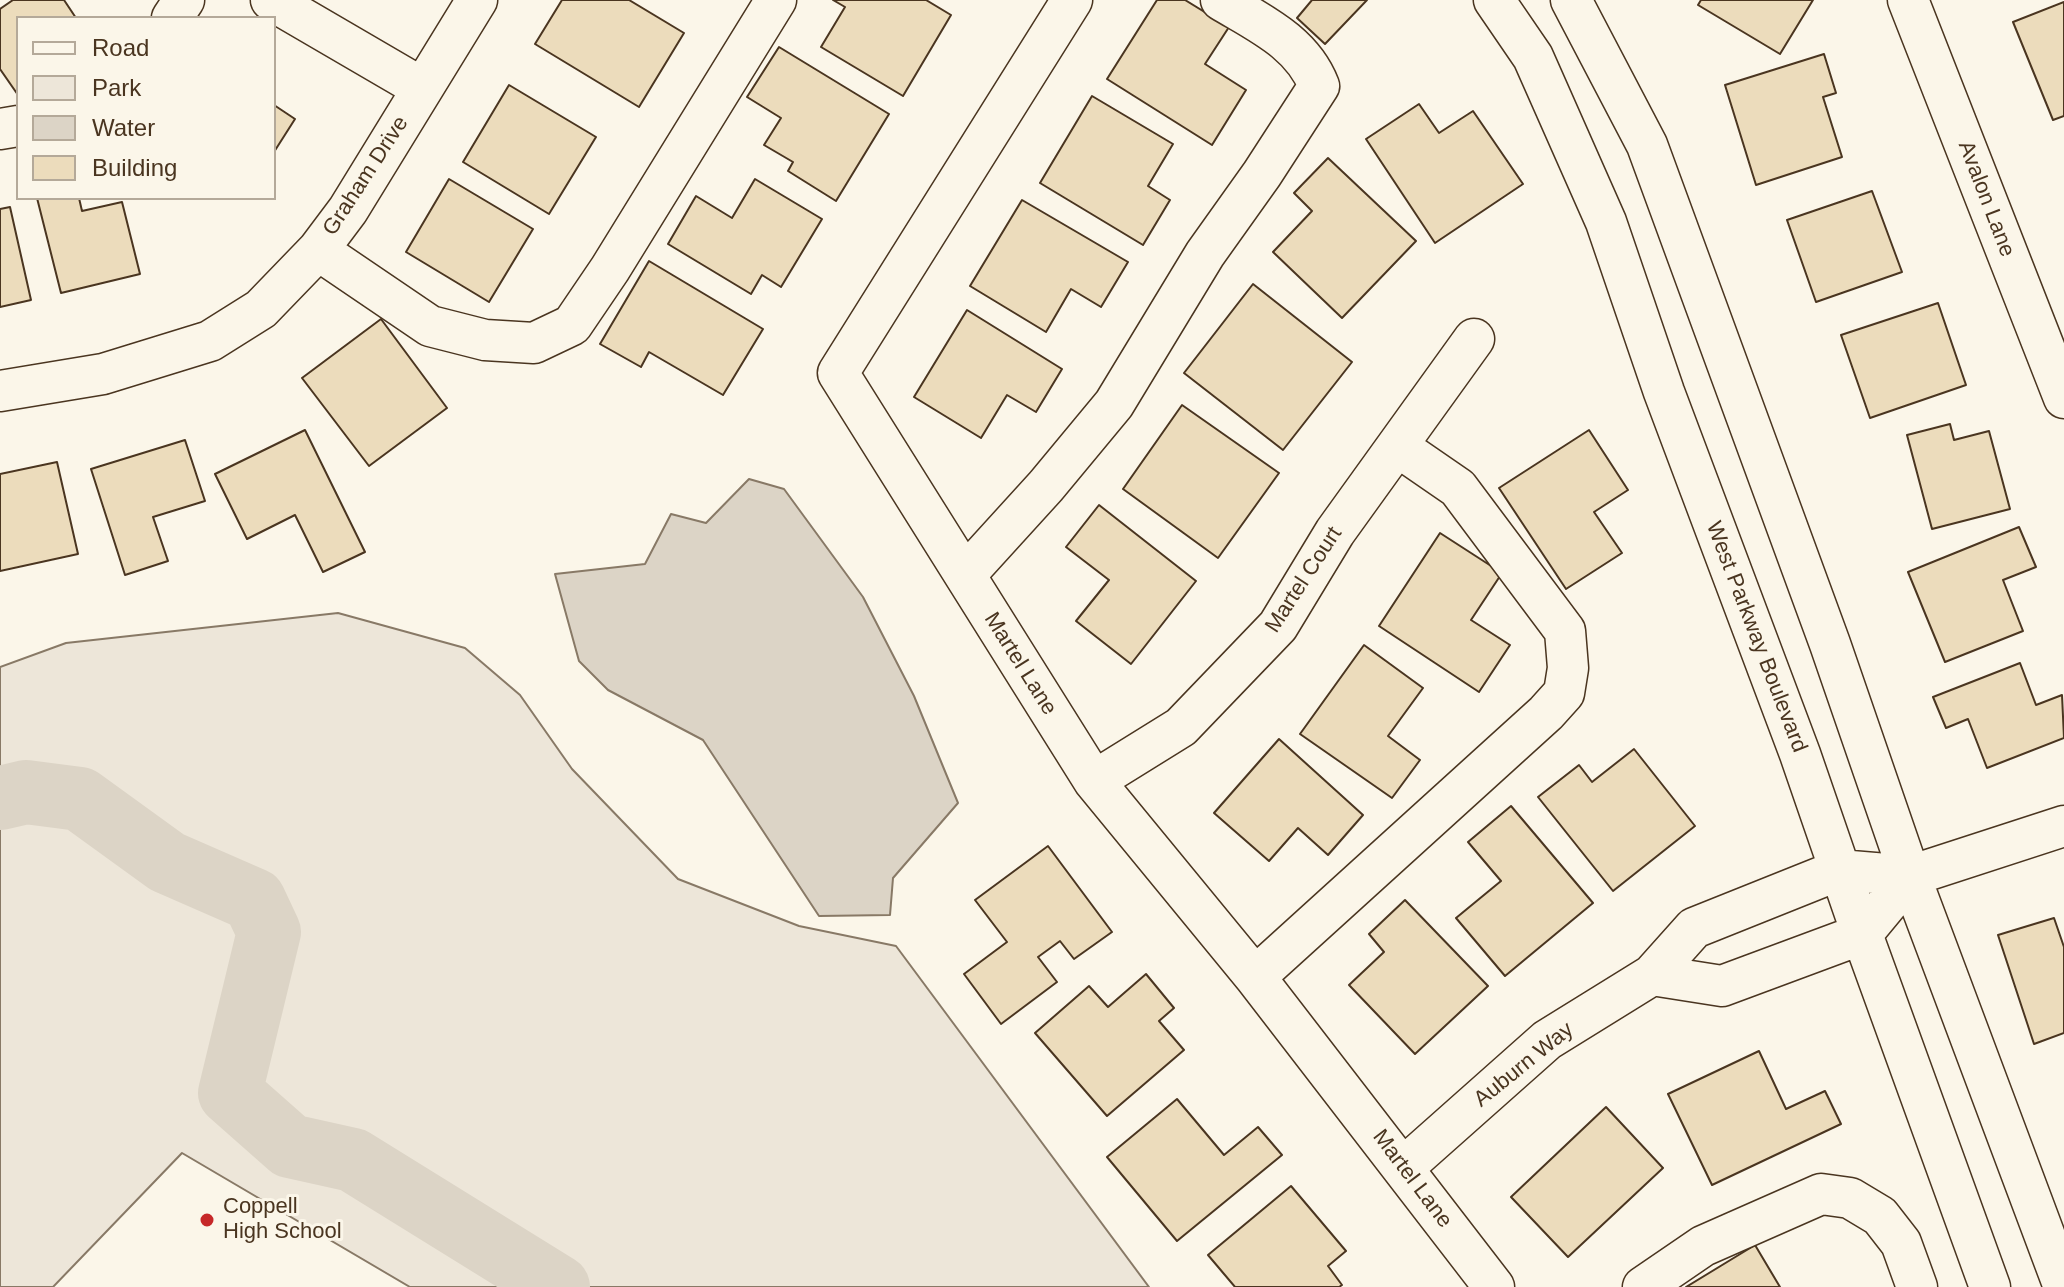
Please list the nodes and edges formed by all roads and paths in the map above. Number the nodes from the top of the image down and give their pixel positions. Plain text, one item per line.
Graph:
1 (271, 0) edge
2 (477, 0) edge
3 (776, 0) edge
4 (1072, 0) edge
5 (1221, 0) edge
6 (1494, 0) edge
7 (1571, 0) edge
8 (1908, 0) edge
9 (422, 88) junction
10 (318, 250) junction
11 (1474, 339) dead end
12 (0, 391) edge
13 (2064, 398) edge
14 (1397, 446) junction
15 (965, 575) junction
16 (1094, 781) junction
17 (2064, 826) edge
18 (1839, 870) junction
19 (1910, 876) junction
20 (1862, 934) junction
21 (1652, 975) junction
22 (1255, 977) junction
23 (1404, 1167) junction
24 (1494, 1287) edge
25 (1643, 1287) edge
26 (1917, 1287) edge
27 (1990, 1287) edge
28 (2064, 1287) edge

1 - 9 street
2 - 9 street, Graham Drive
3 - 10 street
4 - 15 street, Martel Lane
5 - 15 street
6 - 18 street, West Parkway Boulevard
7 - 19 street
8 - 13 street, Avalon Lane
9 - 10 street, Graham Drive
10 - 12 street, Graham Drive
11 - 14 street, Martel Court
14 - 16 street, Martel Court
14 - 22 street
15 - 16 street, Martel Lane
16 - 22 street, Martel Lane
17 - 19 street, Auburn Way
18 - 19 street, Auburn Way
18 - 20 street, West Parkway Boulevard
18 - 21 street, Auburn Way
19 - 20 street
19 - 28 street
20 - 21 street
20 - 27 street, West Parkway Boulevard
21 - 23 street, Auburn Way
22 - 23 street, Martel Lane
23 - 24 street, Martel Lane
25 - 26 street

